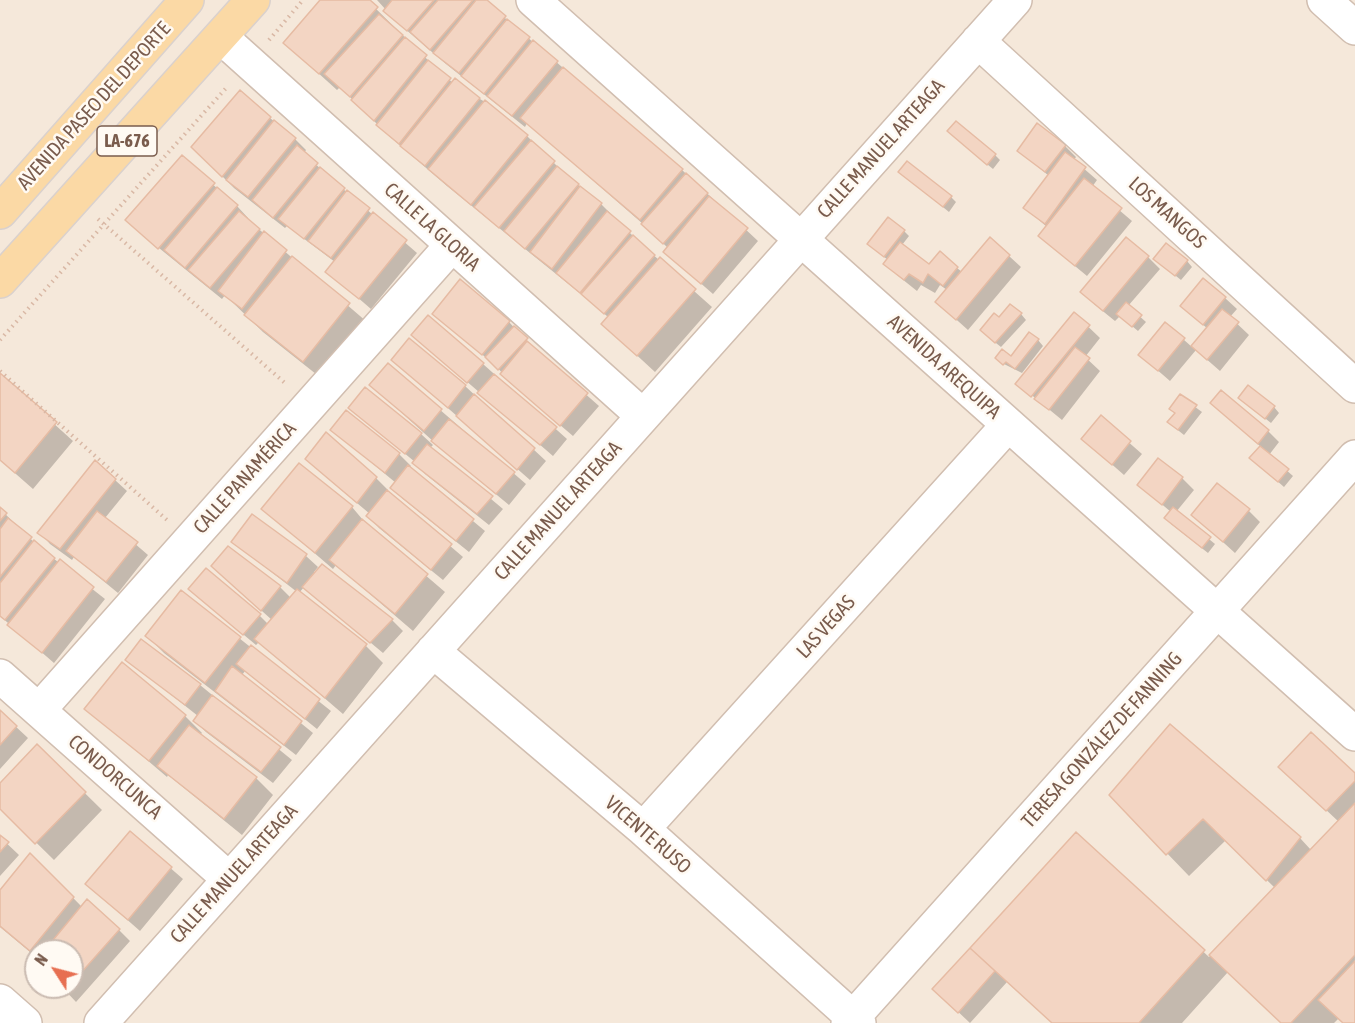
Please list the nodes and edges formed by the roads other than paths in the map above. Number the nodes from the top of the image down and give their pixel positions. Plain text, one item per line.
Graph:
1 (187, 0) edge
2 (253, 0) edge
3 (533, 0) edge
4 (1015, 0) edge
5 (1324, 0) edge
6 (1355, 28) edge
7 (221, 37) junction
8 (978, 41) junction
9 (0, 212) edge
10 (801, 239) junction
11 (452, 245) junction
12 (0, 280) edge
13 (1355, 386) edge
14 (643, 416) junction
15 (1008, 425) junction
16 (1355, 457) edge
17 (1217, 611) junction
18 (433, 651) junction
19 (0, 676) edge
20 (39, 710) junction
21 (1355, 734) edge
22 (643, 829) junction
23 (229, 879) junction
24 (0, 1001) edge
25 (853, 1021) edge
26 (25, 1023) edge
27 (101, 1023) edge

1 - 9 main road, AVENIDA PASEO DEL DEPORTE / LA-676
2 - 7 main road, LA-676
3 - 10 street, AVENIDA AREQUIPA
4 - 8 street, CALLE MANUEL ARTEAGA
5 - 6 street
7 - 11 street, CALLE LA GLORIA
7 - 12 main road, LA-676
8 - 10 street, CALLE MANUEL ARTEAGA
8 - 13 street, LOS MANGOS
10 - 14 street, CALLE MANUEL ARTEAGA
10 - 15 street, AVENIDA AREQUIPA
11 - 14 street, CALLE LA GLORIA
11 - 20 street, CALLE PANAMÉRICA
14 - 18 street, CALLE MANUEL ARTEAGA
15 - 17 street, AVENIDA AREQUIPA
15 - 22 street, LAS VEGAS
16 - 17 street, TERESA GONZÁLEZ DE FANNING
17 - 21 street, AVENIDA AREQUIPA
17 - 25 street, TERESA GONZÁLEZ DE FANNING
18 - 22 street, VICENTE RUSO
18 - 23 street, CALLE MANUEL ARTEAGA
19 - 20 street, CONDORCUNCA
20 - 23 street, CONDORCUNCA
22 - 25 street, VICENTE RUSO
23 - 27 street, CALLE MANUEL ARTEAGA
24 - 26 street

